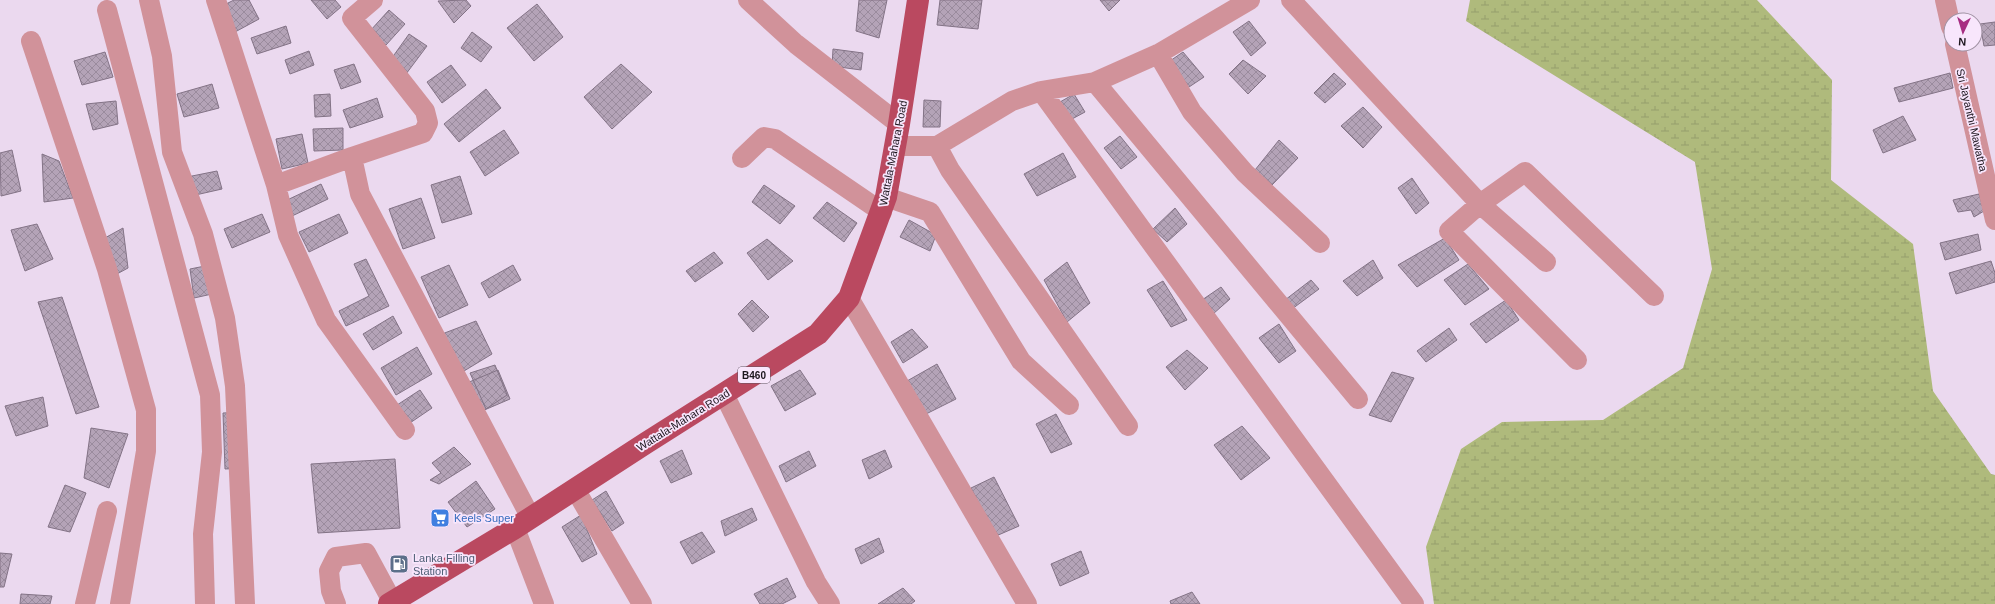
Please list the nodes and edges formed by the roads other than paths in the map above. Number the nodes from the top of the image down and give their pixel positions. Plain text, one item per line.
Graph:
1 (149, 0) edge
2 (216, 0) edge
3 (373, 0) edge
4 (748, 0) edge
5 (918, 0) edge
6 (1250, 0) edge
7 (1291, 0) edge
8 (1945, 0) edge
9 (106, 10) dead end
10 (1948, 12) edge
11 (31, 41) dead end
12 (1957, 52) edge
13 (1158, 54) junction
14 (1095, 82) junction
15 (1040, 91) junction
16 (899, 124) junction
17 (895, 146) junction
18 (937, 146) junction
19 (352, 157) junction
20 (742, 158) dead end
21 (276, 185) junction
22 (884, 204) junction
23 (1480, 204) junction
24 (1995, 220) edge
25 (1320, 243) dead end
26 (1546, 262) dead end
27 (1654, 296) dead end
28 (850, 298) junction
29 (1577, 360) dead end
30 (724, 394) junction
31 (1358, 399) dead end
32 (1069, 405) dead end
33 (1128, 426) dead end
34 (405, 430) dead end
35 (575, 489) junction
36 (107, 511) dead end
37 (523, 523) junction
38 (390, 603) edge
39 (85, 604) edge
40 (120, 604) edge
41 (205, 604) edge
42 (245, 604) edge
43 (336, 604) edge
44 (544, 604) edge
45 (642, 604) edge
46 (830, 604) edge
47 (1027, 604) edge
48 (1414, 604) edge

1 - 42 street
2 - 21 street
3 - 19 street
4 - 16 street
5 - 16 main road, Wattala-Mahara Road / B460
6 - 13 street
7 - 23 street
8 - 10 street
9 - 41 street
11 - 40 street
12 - 24 street, Sri Jayanthi Mawatha
13 - 14 street
13 - 25 street
14 - 15 street
14 - 31 street
15 - 18 street
15 - 48 street
16 - 17 main road, Wattala-Mahara Road / B460
17 - 18 street
17 - 22 main road, Wattala-Mahara Road / B460
18 - 33 street
19 - 21 street
19 - 37 street
20 - 22 street
21 - 34 street
22 - 28 main road, Wattala-Mahara Road / B460
22 - 32 street
23 - 26 street
23 - 27 street
23 - 29 street
28 - 30 main road, Wattala-Mahara Road / B460
28 - 47 street
30 - 35 main road, Wattala-Mahara Road / B460
30 - 46 street
35 - 37 main road, Wattala-Mahara Road / B460
35 - 45 street
36 - 39 street
37 - 38 main road, Wattala-Mahara Road / B460
37 - 44 street
38 - 43 street

